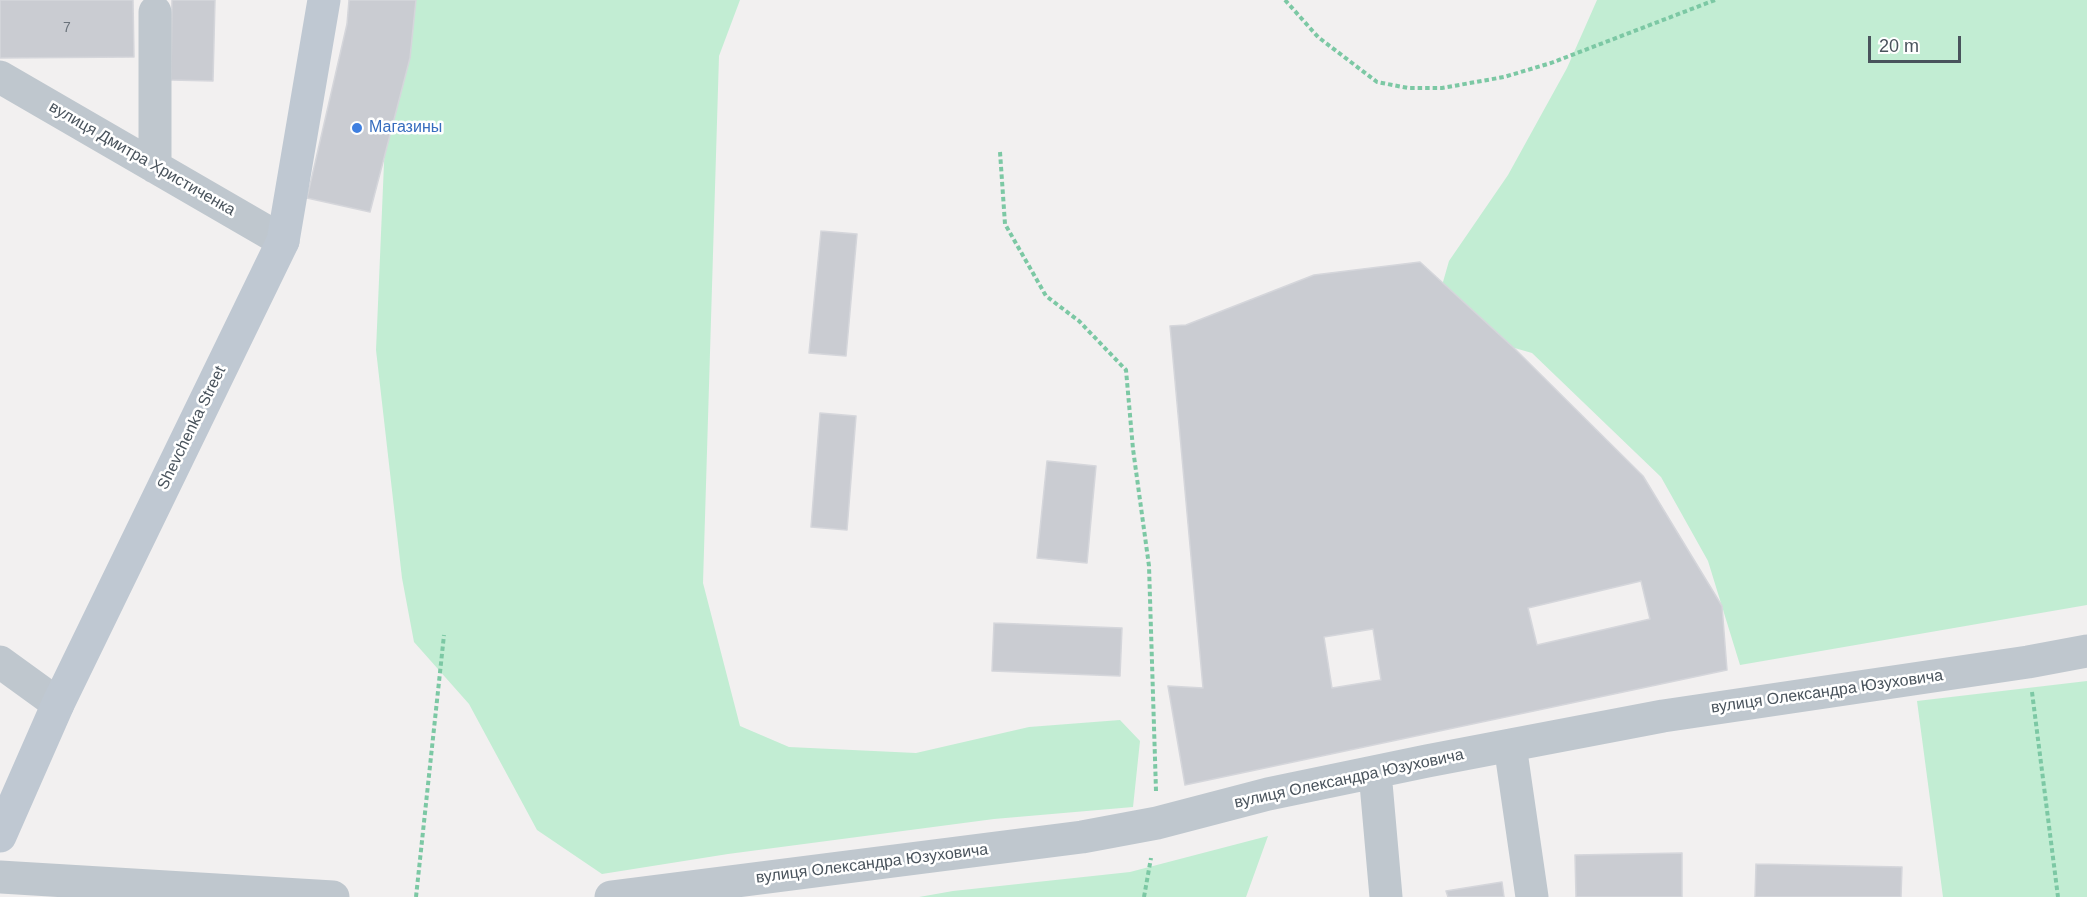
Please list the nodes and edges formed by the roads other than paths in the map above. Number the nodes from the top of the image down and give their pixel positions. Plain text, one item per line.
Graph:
1 (324, 0) edge
2 (155, 12) dead end
3 (0, 77) edge
4 (155, 167) junction
5 (283, 242) junction
6 (2087, 651) edge
7 (0, 662) edge
8 (58, 704) junction
9 (1510, 745) junction
10 (1375, 772) junction
11 (0, 836) edge
12 (0, 877) edge
13 (333, 897) edge
14 (611, 897) edge
15 (1386, 897) edge
16 (1532, 897) edge

1 - 5 street, Shevchenka Street
2 - 4 street
3 - 4 street, вулиця Дмитра Христиченка
4 - 5 street, вулиця Дмитра Христиченка
5 - 8 street, Shevchenka Street
6 - 9 street, вулиця Олександра Юзуховича
7 - 8 street
8 - 11 street, Shevchenka Street
9 - 10 street, вулиця Олександра Юзуховича
9 - 16 street
10 - 14 street, вулиця Олександра Юзуховича
10 - 15 street
12 - 13 street

